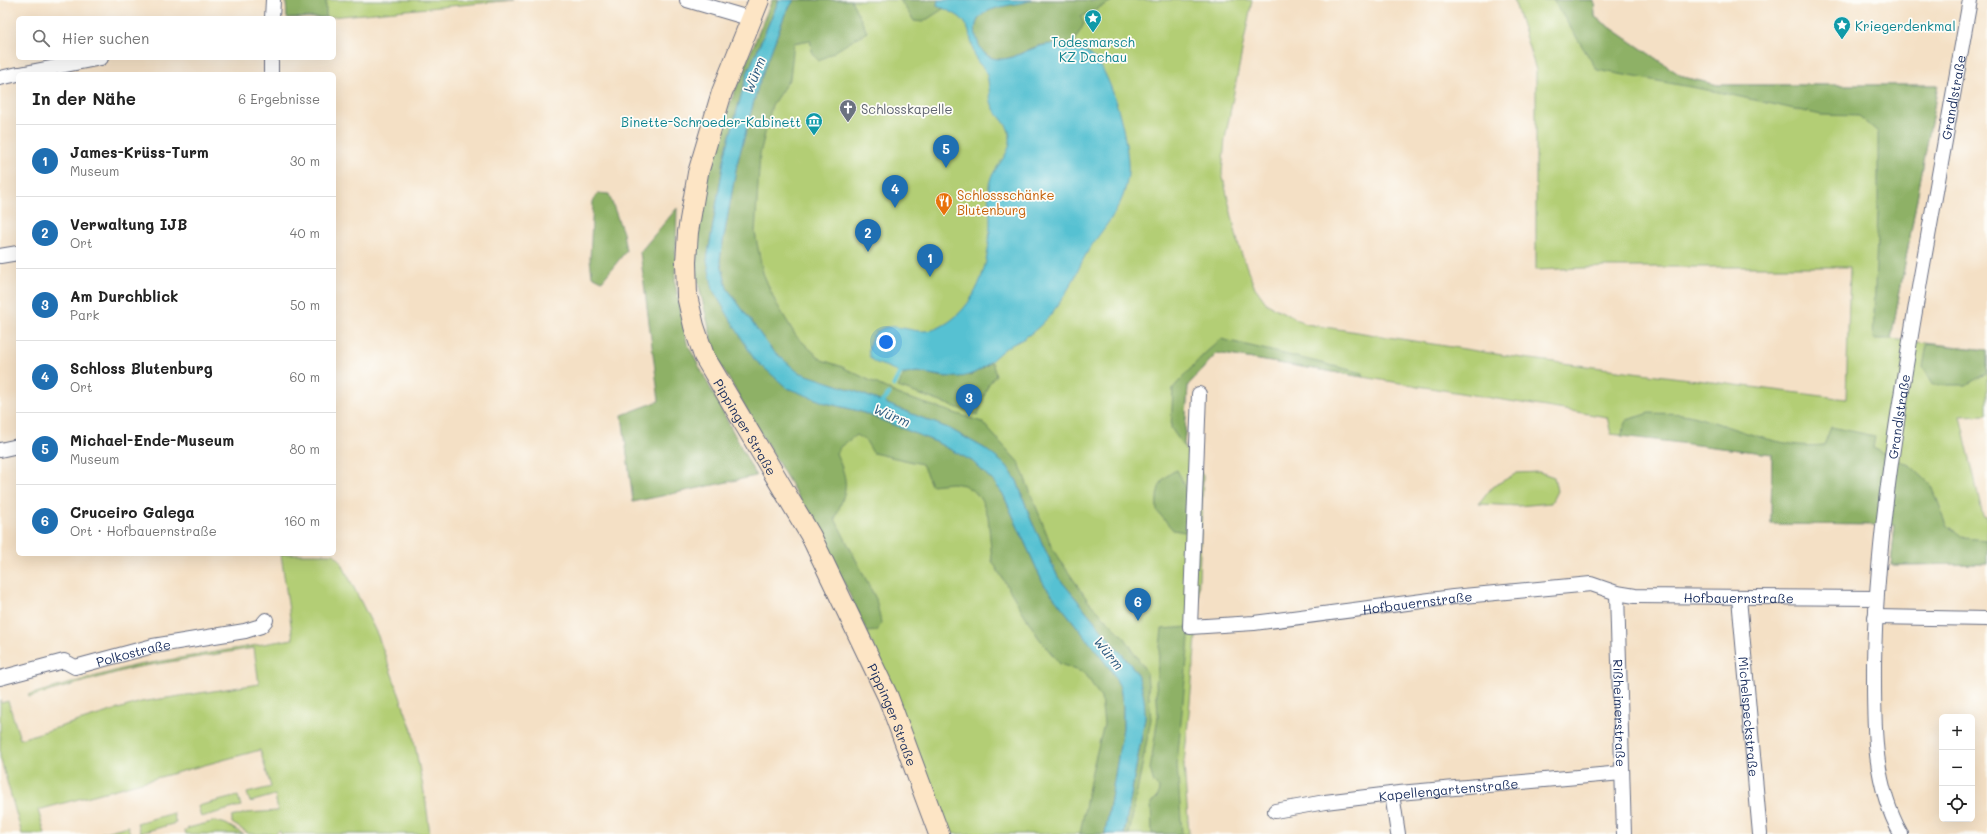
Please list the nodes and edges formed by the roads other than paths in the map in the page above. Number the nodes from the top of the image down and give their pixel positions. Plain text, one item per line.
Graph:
1 (273, 0) edge
2 (688, 0) edge
3 (759, 0) edge
4 (1970, 0) edge
5 (272, 16) edge
6 (752, 19) junction
7 (91, 60) edge
8 (271, 60) edge
9 (29, 72) edge
10 (271, 72) edge
11 (16, 75) edge
12 (0, 78) edge
13 (16, 253) edge
14 (0, 256) edge
15 (1199, 394) dead end
16 (16, 446) edge
17 (0, 450) edge
18 (1618, 592) junction
19 (1739, 598) junction
20 (1876, 598) junction
21 (1875, 617) junction
22 (1987, 619) edge
23 (266, 620) dead end
24 (0, 678) edge
25 (1622, 773) junction
26 (1392, 794) junction
27 (1275, 811) dead end
28 (939, 834) edge
29 (1398, 834) edge
30 (1624, 834) edge
31 (1760, 834) edge
32 (1901, 834) edge

1 - 5 street
2 - 6 street
3 - 6 main road, Pippinger Straße
4 - 20 street, Grandlstraße
6 - 28 main road, Pippinger Straße
7 - 9 street
8 - 10 street
11 - 12 street
13 - 14 street
15 - 18 street, Hofbauernstraße
16 - 17 street
18 - 19 street, Hofbauernstraße
18 - 25 street, Rißheimerstraße
19 - 20 street, Hofbauernstraße
19 - 31 street, Michelspeckstraße
20 - 21 street, Grandlstraße
21 - 22 street
21 - 32 street, Grandlstraße
23 - 24 street, Polkostraße
25 - 26 street, Kapellengartenstraße
25 - 30 street, Rißheimerstraße
26 - 27 street, Kapellengartenstraße
26 - 29 street

